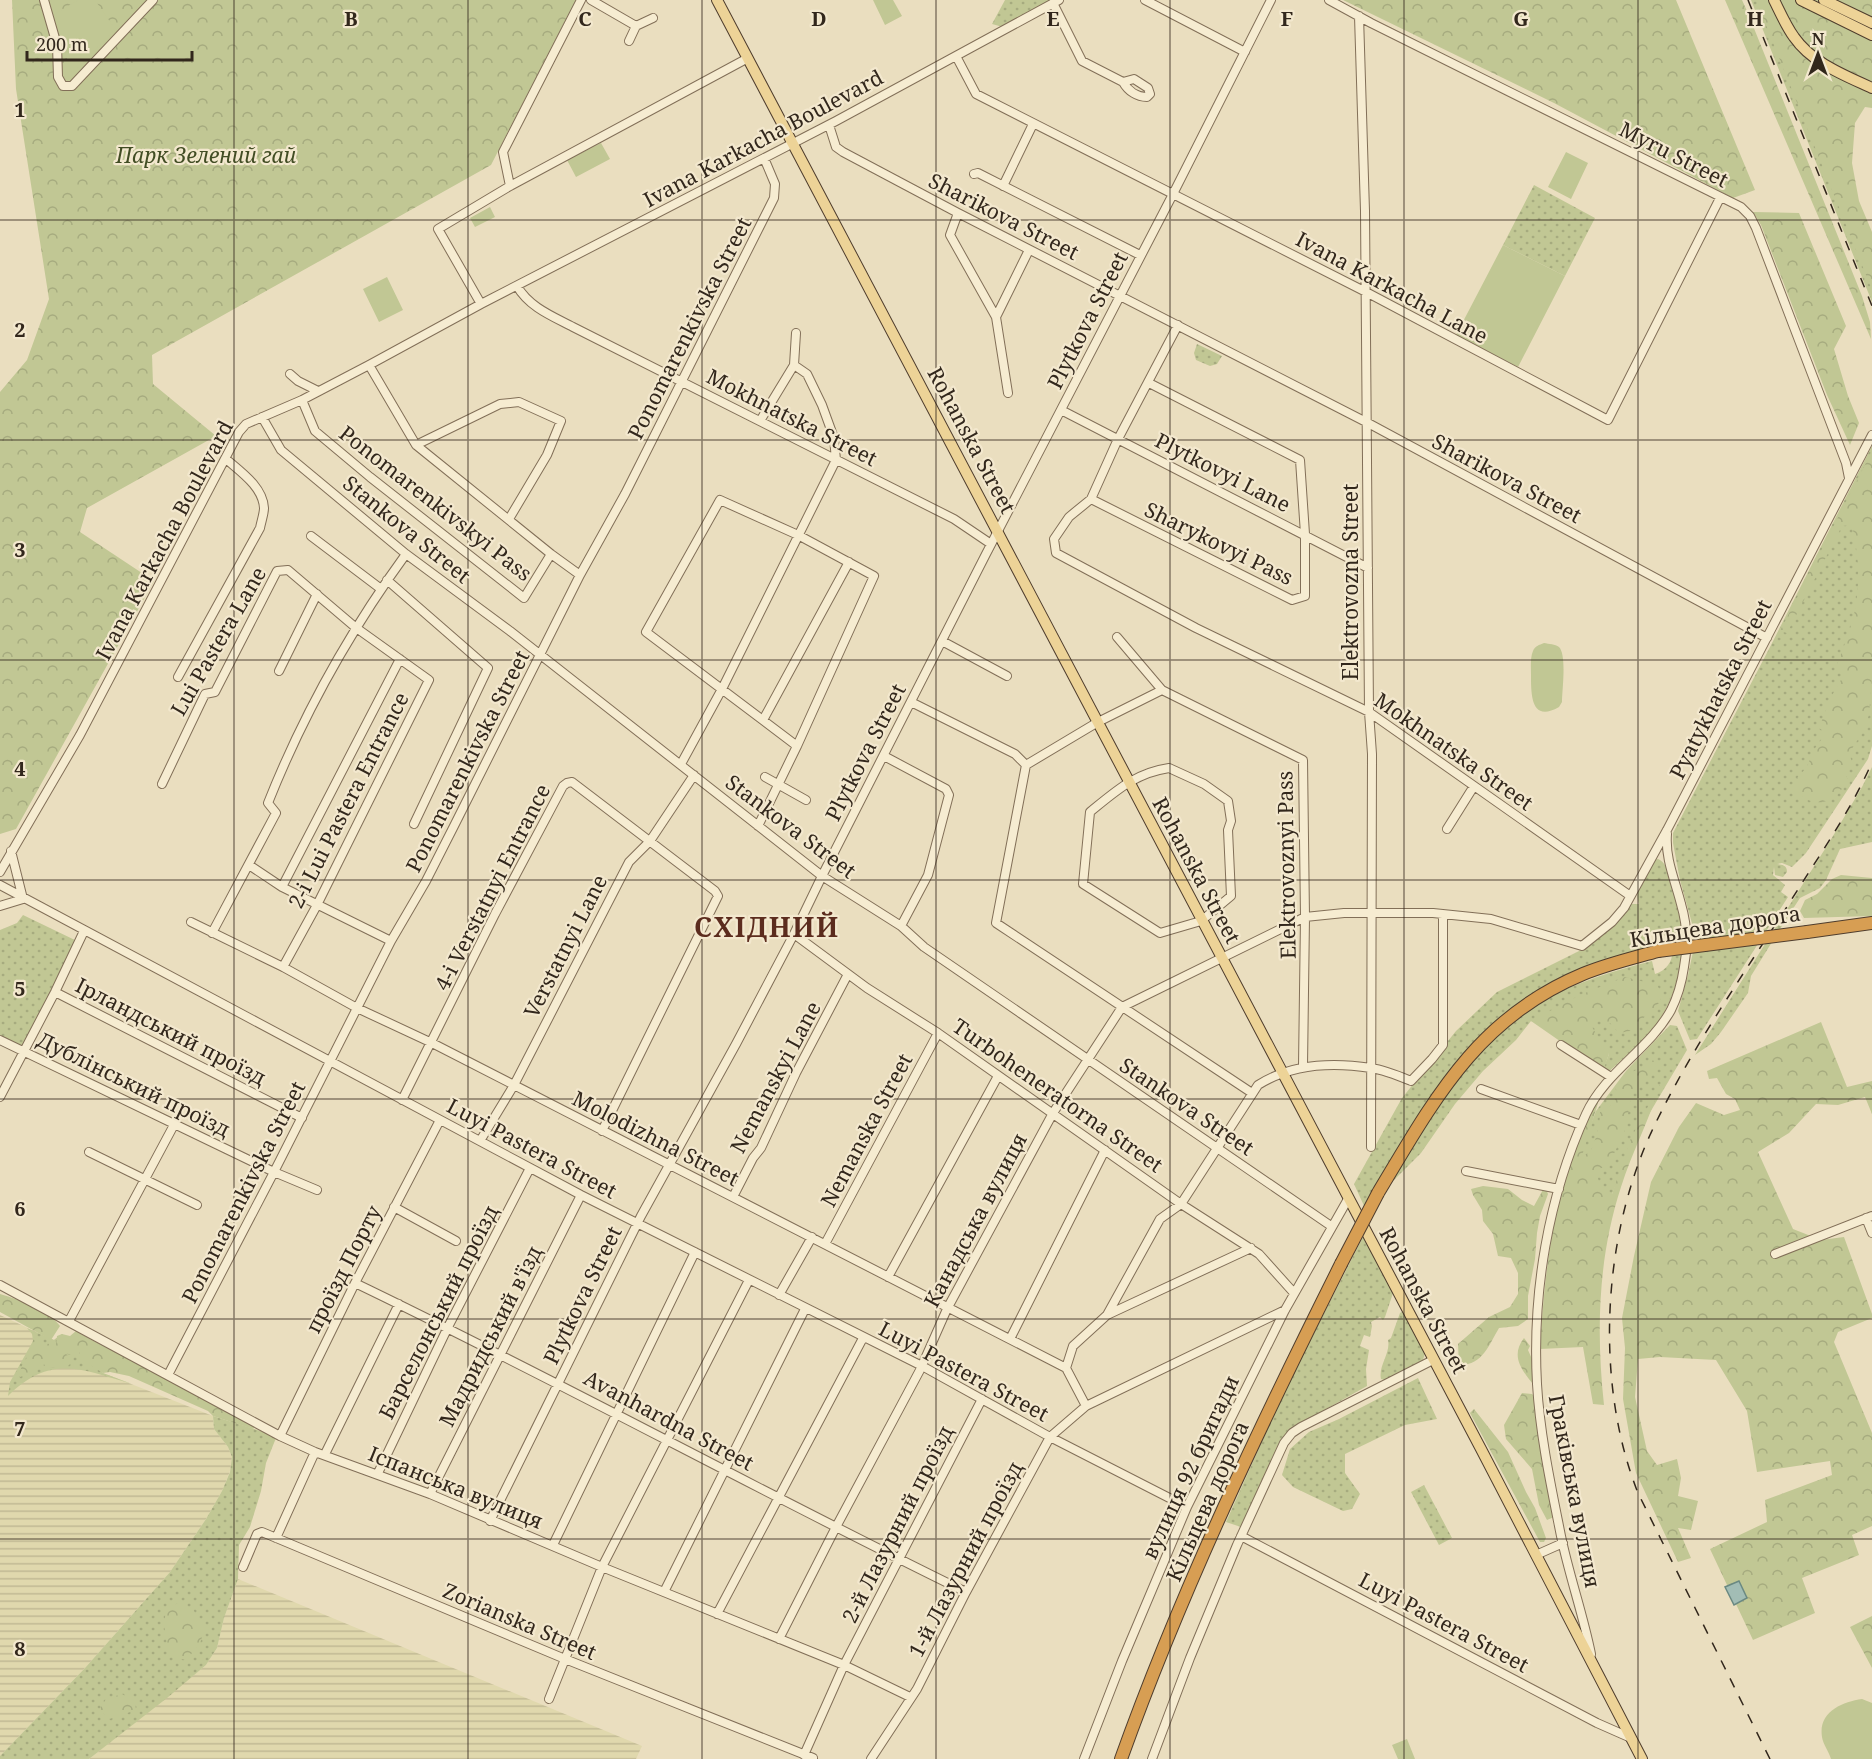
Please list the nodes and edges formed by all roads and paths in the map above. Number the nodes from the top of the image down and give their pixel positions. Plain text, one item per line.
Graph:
1 (44, 0) edge
2 (153, 0) edge
3 (581, 0) edge
4 (591, 0) edge
5 (717, 0) edge
6 (1145, 0) edge
7 (1271, 0) edge
8 (1329, 0) edge
9 (1774, 0) edge
10 (1802, 0) edge
11 (1824, 0) edge
12 (1839, 0) edge
13 (1845, 0) edge
14 (1056, 2) edge
15 (1359, 16) junction
16 (652, 18) dead end
17 (1872, 23) edge
18 (636, 26) junction
19 (1872, 35) edge
20 (629, 41) dead end
21 (1245, 52) junction
22 (956, 56) junction
23 (748, 58) junction
24 (1123, 82) dead end
25 (1872, 88) edge
26 (829, 124) junction
27 (1033, 124) junction
28 (793, 142) junction
29 (764, 158) junction
30 (974, 174) dead end
31 (510, 186) junction
32 (1003, 186) junction
33 (1173, 194) junction
34 (1720, 198) junction
35 (958, 213) junction
36 (1029, 250) junction
37 (1140, 255) junction
38 (517, 286) junction
39 (1366, 292) junction
40 (1119, 296) junction
41 (481, 304) junction
42 (996, 317) junction
43 (1178, 325) junction
44 (796, 333) dead end
45 (369, 365) junction
46 (794, 365) junction
47 (290, 374) dead end
48 (682, 382) junction
49 (1149, 383) junction
50 (318, 391) junction
51 (1008, 393) dead end
52 (302, 400) junction
53 (1061, 410) junction
54 (262, 417) junction
55 (760, 422) junction
56 (1368, 423) junction
57 (1872, 435) edge
58 (1118, 440) junction
59 (416, 445) junction
60 (226, 459) junction
61 (836, 460) junction
62 (1849, 478) junction
63 (1091, 499) junction
64 (509, 519) junction
65 (998, 532) junction
66 (1305, 534) junction
67 (798, 535) junction
68 (311, 536) dead end
69 (991, 544) junction
70 (406, 554) junction
71 (550, 554) junction
72 (849, 562) junction
73 (1368, 568) junction
74 (580, 575) junction
75 (387, 580) junction
76 (381, 589) junction
77 (317, 594) junction
78 (356, 627) junction
79 (1116, 637) dead end
80 (1767, 638) junction
81 (942, 641) junction
82 (541, 656) junction
83 (400, 659) junction
84 (279, 671) dead end
85 (1007, 676) dead end
86 (178, 677) dead end
87 (722, 689) junction
88 (1162, 690) junction
89 (911, 702) junction
90 (1369, 712) junction
91 (764, 720) junction
92 (1098, 722) junction
93 (797, 746) junction
94 (884, 756) junction
95 (681, 764) junction
96 (1026, 765) junction
97 (694, 775) junction
98 (765, 777) dead end
99 (1128, 781) junction
100 (162, 784) dead end
101 (778, 786) junction
102 (1474, 786) junction
103 (806, 800) dead end
104 (414, 824) dead end
105 (758, 826) junction
106 (1447, 829) dead end
107 (1667, 830) junction
108 (650, 841) junction
109 (11, 850) junction
110 (0, 854) edge
111 (249, 865) junction
112 (16, 868) junction
113 (0, 872) edge
114 (822, 876) junction
115 (2, 886) edge
116 (282, 887) junction
117 (1629, 896) junction
118 (23, 899) junction
119 (0, 905) edge
120 (317, 905) junction
121 (1373, 913) junction
122 (1443, 914) junction
123 (1305, 917) junction
124 (1202, 921) junction
125 (191, 922) dead end
126 (1872, 923) edge
127 (901, 926) junction
128 (84, 931) junction
129 (212, 933) junction
130 (794, 934) junction
131 (391, 941) junction
132 (1582, 946) joint
133 (1220, 957) junction
134 (283, 967) junction
135 (848, 974) junction
136 (55, 992) junction
137 (1122, 1007) junction
138 (357, 1008) junction
139 (938, 1034) junction
140 (0, 1040) edge
141 (432, 1043) junction
142 (1561, 1045) dead end
143 (23, 1051) junction
144 (1086, 1059) junction
145 (330, 1060) junction
146 (1303, 1066) junction
147 (1373, 1068) junction
148 (1283, 1074) junction
149 (998, 1076) junction
150 (1611, 1077) junction
151 (514, 1085) junction
152 (1481, 1089) dead end
153 (1252, 1093) junction
154 (0, 1096) edge
155 (402, 1100) junction
156 (1053, 1113) junction
157 (302, 1118) junction
158 (440, 1120) junction
159 (175, 1123) junction
160 (1581, 1125) junction
161 (602, 1131) junction
162 (480, 1141) junction
163 (1371, 1148) dead end
164 (1218, 1149) junction
165 (1106, 1150) junction
166 (90, 1152) dead end
167 (668, 1166) junction
168 (530, 1168) junction
169 (1466, 1171) dead end
170 (274, 1172) junction
171 (145, 1179) junction
172 (1559, 1189) junction
173 (317, 1190) dead end
174 (580, 1195) junction
175 (733, 1197) junction
176 (1348, 1199) junction
177 (1181, 1204) junction
178 (197, 1205) dead end
179 (394, 1207) junction
180 (1869, 1217) edge
181 (638, 1223) junction
182 (1331, 1226) junction
183 (1872, 1233) edge
184 (812, 1237) junction
185 (456, 1241) dead end
186 (825, 1244) junction
187 (1251, 1248) junction
188 (696, 1252) junction
189 (1775, 1254) dead end
190 (888, 1277) junction
191 (749, 1280) junction
192 (355, 1282) junction
193 (0, 1285) edge
194 (1294, 1293) junction
195 (779, 1295) junction
196 (399, 1304) junction
197 (805, 1309) junction
198 (947, 1309) junction
199 (1285, 1310) junction
200 (1107, 1315) junction
201 (69, 1321) junction
202 (448, 1327) junction
203 (863, 1338) junction
204 (1010, 1339) junction
205 (502, 1354) junction
206 (1433, 1360) junction
207 (922, 1366) junction
208 (1066, 1368) junction
209 (168, 1375) junction
210 (559, 1383) junction
211 (982, 1399) junction
212 (1086, 1406) junction
213 (616, 1413) junction
214 (280, 1436) junction
215 (1050, 1437) junction
216 (668, 1441) junction
217 (315, 1452) junction
218 (325, 1454) junction
219 (726, 1470) junction
220 (378, 1473) junction
221 (430, 1494) junction
222 (779, 1498) junction
223 (1187, 1507) junction
224 (490, 1521) junction
225 (836, 1527) junction
226 (1241, 1536) junction
227 (276, 1538) junction
228 (1563, 1543) junction
229 (553, 1545) junction
230 (1536, 1555) junction
231 (899, 1559) junction
232 (243, 1567) dead end
233 (602, 1567) junction
234 (664, 1592) junction
235 (966, 1592) junction
236 (717, 1614) junction
237 (779, 1640) junction
238 (565, 1659) junction
239 (1592, 1661) junction
240 (844, 1665) junction
241 (910, 1697) junction
242 (549, 1699) dead end
243 (1631, 1738) junction
244 (808, 1757) edge
245 (871, 1759) edge
246 (1084, 1759) edge
247 (1121, 1759) edge
248 (1152, 1759) edge
249 (1642, 1759) edge

1 - 2 street
3 - 31 street
4 - 18 street
5 - 23 main road, Rohanska Street
6 - 21 street
7 - 21 street, Plytkova Street
8 - 15 street, Myru Street
9 - 25 main road
10 - 19 main road
11 - 17 main road
12 - 13 main road
14 - 22 street, Ivana Karkacha Boulevard
14 - 24 street
15 - 34 street, Myru Street
15 - 39 street, Elektrovozna Street
16 - 18 street
18 - 20 street
21 - 33 street, Plytkova Street
22 - 26 street, Ivana Karkacha Boulevard
22 - 27 street, Ivana Karkacha Lane
23 - 28 main road, Rohanska Street
23 - 31 street
26 - 28 street, Ivana Karkacha Boulevard
26 - 35 street, Sharikova Street
27 - 32 street
27 - 33 street, Ivana Karkacha Lane
28 - 29 street, Ivana Karkacha Boulevard
28 - 65 main road, Rohanska Street
29 - 38 street, Ivana Karkacha Boulevard
29 - 48 street, Ponomarenkivska Street
30 - 32 street
31 - 41 street
32 - 37 street
33 - 37 street, Plytkova Street
33 - 39 street, Ivana Karkacha Lane
34 - 39 street, Ivana Karkacha Lane
34 - 62 street, Myru Street
35 - 36 street, Sharikova Street
35 - 42 street
36 - 40 street, Sharikova Street
36 - 42 street
37 - 40 street, Plytkova Street
38 - 41 street, Ivana Karkacha Boulevard
38 - 48 street, Mokhnatska Street
39 - 56 street, Elektrovozna Street
40 - 43 street, Sharikova Street
40 - 53 street, Plytkova Street
41 - 45 street, Ivana Karkacha Boulevard
42 - 51 street
43 - 49 street
43 - 56 street, Sharikova Street
44 - 46 street
45 - 50 street, Ivana Karkacha Boulevard
45 - 59 street
46 - 55 street
46 - 61 street
47 - 50 street
48 - 55 street, Mokhnatska Street
48 - 74 street, Ponomarenkivska Street
49 - 58 street
49 - 66 street, Sharykovyi Pass
50 - 52 street, Ivana Karkacha Boulevard
52 - 54 street, Ivana Karkacha Boulevard
52 - 71 street, Ponomarenkivskyi Pass
53 - 58 street, Plytkovyi Lane
53 - 65 street, Plytkova Street
54 - 60 street, Ivana Karkacha Boulevard
54 - 70 street, Stankova Street
55 - 61 street, Mokhnatska Street
56 - 73 street, Elektrovozna Street
56 - 80 street, Sharikova Street
57 - 62 street, Pyatykhatska Street
58 - 63 street
58 - 66 street, Plytkovyi Lane
59 - 64 street
59 - 64 street
60 - 86 street
60 - 109 street, Ivana Karkacha Boulevard
61 - 67 street
61 - 69 street, Mokhnatska Street
62 - 80 street, Pyatykhatska Street
63 - 66 street, Sharykovyi Pass
63 - 90 street, Mokhnatska Street
64 - 71 street
65 - 69 street, Plytkova Street
65 - 92 main road, Rohanska Street
66 - 73 street, Plytkovyi Lane
67 - 72 street
67 - 87 street
67 - 87 street
68 - 76 street
69 - 81 street, Plytkova Street
70 - 75 street
70 - 82 street, Stankova Street
71 - 74 street
72 - 91 street
72 - 93 street
73 - 90 street, Elektrovozna Street
74 - 82 street, Ponomarenkivska Street
75 - 76 street
75 - 104 street
76 - 78 street
77 - 78 street, Lui Pastera Lane
77 - 84 street
77 - 100 street, Lui Pastera Lane
78 - 83 street, 2-i Lui Pastera Entrance
78 - 111 street
79 - 88 street
80 - 107 street, Pyatykhatska Street
81 - 85 street
81 - 89 street, Plytkova Street
82 - 95 street, Stankova Street
82 - 131 street, Ponomarenkivska Street
83 - 116 street, 2-i Lui Pastera Entrance
83 - 120 street, 2-i Lui Pastera Entrance
87 - 91 street
87 - 95 street
88 - 92 street
88 - 123 street, Elektrovoznyi Pass
89 - 94 street, Plytkova Street
89 - 96 street
90 - 102 street, Mokhnatska Street
90 - 121 street, Elektrovozna Street
91 - 93 street
92 - 96 street
92 - 99 main road, Rohanska Street
93 - 101 street
94 - 114 street, Plytkova Street
94 - 127 street
95 - 97 street, Stankova Street
96 - 137 street
97 - 105 street, Stankova Street
97 - 108 street, Verstatnyi Lane
98 - 101 street
99 - 124 main road, Rohanska Street
99 - 124 street
99 - 124 street
101 - 103 street
101 - 105 street
102 - 106 street
102 - 117 street, Mokhnatska Street
105 - 114 street, Stankova Street
107 - 117 street, Pyatykhatska Street
107 - 150 street, Граківська вулиця
108 - 141 street, 4-i Verstatnyi Entrance
108 - 151 street, Verstatnyi Lane
108 - 161 street
109 - 110 street
109 - 112 street
109 - 113 street, Ivana Karkacha Boulevard
111 - 116 street
111 - 129 street
112 - 115 street
112 - 118 street
114 - 127 street, Stankova Street
114 - 130 street, Plytkova Street
115 - 118 street, Luyi Pastera Street
115 - 119 street
116 - 120 street
117 - 132 street, Pyatykhatska Street
118 - 119 street
118 - 128 street, Luyi Pastera Street
120 - 131 street
120 - 134 street, 2-i Lui Pastera Entrance
121 - 122 street, Канадська вулиця
121 - 123 street, Канадська вулиця
121 - 147 street, Elektrovozna Street
122 - 132 street, Канадська вулиця
122 - 147 street
123 - 133 street, Канадська вулиця
123 - 146 street, Elektrovoznyi Pass
124 - 133 main road, Rohanska Street
125 - 129 street, Molodizhna Street
126 - 247 highway, Кільцева дорога, bridge
127 - 144 street, Stankova Street
128 - 136 street
128 - 145 street, Luyi Pastera Street
129 - 134 street, Molodizhna Street
130 - 135 street, Turboheneratorna Street
130 - 167 street, Plytkova Street
131 - 138 street, Ponomarenkivska Street
133 - 137 street, Канадська вулиця
133 - 148 main road, Rohanska Street
134 - 138 street, Molodizhna Street
135 - 139 street, Turboheneratorna Street
135 - 175 street, Nemanskyi Lane
136 - 143 street
136 - 157 street, Ірландський проїзд
137 - 144 street, Канадська вулиця
137 - 153 street
138 - 141 street, Molodizhna Street
138 - 145 street, Ponomarenkivska Street
139 - 149 street, Turboheneratorna Street
139 - 186 street, Nemanska Street
140 - 143 street, Дублінський проїзд
141 - 151 street, Molodizhna Street
141 - 155 street, 4-i Verstatnyi Entrance
142 - 150 street
143 - 154 street
143 - 159 street, Дублінський проїзд
144 - 156 street, Канадська вулиця
144 - 164 street, Stankova Street
145 - 155 street, Luyi Pastera Street
145 - 157 street, Ponomarenkivska Street
146 - 147 street
146 - 148 street
147 - 163 street, Elektrovozna Street
148 - 153 street
148 - 176 main road, Rohanska Street
149 - 156 street, Turboheneratorna Street
149 - 190 street
150 - 160 street, Граківська вулиця
151 - 161 street, Molodizhna Street
151 - 162 street, Verstatnyi Lane
152 - 160 street
153 - 164 street
155 - 158 street, Luyi Pastera Street
156 - 165 street, Turboheneratorna Street
156 - 198 street, Канадська вулиця
157 - 170 street, Ponomarenkivska Street
158 - 162 street, Luyi Pastera Street
158 - 179 street, проїзд Порту
159 - 170 street, Дублінський проїзд
159 - 171 street
160 - 172 street, Граківська вулиця
161 - 167 street, Molodizhna Street
162 - 168 street, Luyi Pastera Street
164 - 177 street
164 - 182 street, Stankova Street
165 - 177 street, Turboheneratorna Street
165 - 204 street
166 - 171 street
167 - 175 street, Molodizhna Street
167 - 181 street, Plytkova Street
168 - 174 street, Luyi Pastera Street
168 - 202 street, Барселонський проїзд
169 - 172 street
170 - 173 street, Дублінський проїзд
170 - 209 street, Ponomarenkivska Street
171 - 178 street
171 - 201 street
172 - 228 street, Граківська вулиця
174 - 181 street, Luyi Pastera Street
174 - 205 street, Мадридський в'їзд
175 - 184 street, Molodizhna Street
176 - 182 street, вулиця 92 бригади
176 - 206 main road, Rohanska Street
177 - 187 street, Turboheneratorna Street
177 - 200 street
179 - 185 street
179 - 192 street, проїзд Порту
180 - 183 street
180 - 189 street
181 - 188 street, Luyi Pastera Street
181 - 210 street, Plytkova Street
182 - 194 street, вулиця 92 бригади
184 - 186 street, Molodizhna Street
184 - 195 street
186 - 190 street, Molodizhna Street
187 - 194 street, Turboheneratorna Street
187 - 200 street
188 - 191 street, Luyi Pastera Street
188 - 213 street
190 - 198 street, Molodizhna Street
191 - 195 street, Luyi Pastera Street
191 - 216 street
192 - 196 street, Avanhardna Street
192 - 214 street, проїзд Порту
193 - 201 street, Іспанська вулиця
194 - 199 street, вулиця 92 бригади
195 - 197 street, Luyi Pastera Street
196 - 202 street, Avanhardna Street
196 - 218 street
197 - 203 street, Luyi Pastera Street
197 - 219 street
198 - 204 street, Molodizhna Street
198 - 207 street, Канадська вулиця
199 - 212 street, Luyi Pastera Street
199 - 223 street, вулиця 92 бригади
200 - 208 street
201 - 209 street, Іспанська вулиця
202 - 205 street, Avanhardna Street
202 - 220 street, Барселонський проїзд
203 - 207 street, Luyi Pastera Street
203 - 222 street
204 - 208 street, Molodizhna Street
205 - 210 street, Avanhardna Street
205 - 221 street, Мадридський в'їзд
206 - 226 street
206 - 230 main road, Rohanska Street
207 - 211 street, Luyi Pastera Street
207 - 225 street, Канадська вулиця
208 - 212 street
209 - 214 street, Іспанська вулиця
210 - 213 street, Avanhardna Street
210 - 224 street, Plytkova Street
211 - 215 street, Luyi Pastera Street
211 - 231 street, 2-й Лазурний проїзд
212 - 215 street, Luyi Pastera Street
213 - 216 street, Avanhardna Street
213 - 229 street
214 - 217 street, Іспанська вулиця
215 - 223 street, Luyi Pastera Street
215 - 235 street, 1-й Лазурний проїзд
216 - 219 street, Avanhardna Street
216 - 233 street
217 - 218 street, Іспанська вулиця
217 - 227 street
218 - 220 street, Іспанська вулиця
219 - 222 street, Avanhardna Street
219 - 234 street
220 - 221 street, Іспанська вулиця
221 - 224 street, Іспанська вулиця
222 - 225 street, Avanhardna Street
222 - 236 street
223 - 246 street, вулиця 92 бригади
224 - 229 street, Іспанська вулиця
225 - 231 street, Avanhardna Street
225 - 237 street, Канадська вулиця
226 - 243 street, Luyi Pastera Street
226 - 248 street
227 - 232 street
227 - 238 street, Zorianska Street
228 - 230 street
228 - 239 street, Граківська вулиця
229 - 233 street, Іспанська вулиця
230 - 239 main road, Rohanska Street
231 - 235 street, Avanhardna Street
231 - 240 street, 2-й Лазурний проїзд
233 - 234 street, Іспанська вулиця
233 - 238 street
234 - 236 street, Іспанська вулиця
235 - 241 street, 1-й Лазурний проїзд
236 - 237 street, Іспанська вулиця
237 - 240 street, Іспанська вулиця
238 - 242 street
238 - 244 street, Zorianska Street
239 - 243 main road, Rohanska Street
240 - 241 street, Іспанська вулиця
240 - 244 street, Zorianska Street
241 - 245 street, 1-й Лазурний проїзд
243 - 249 main road, Rohanska Street

